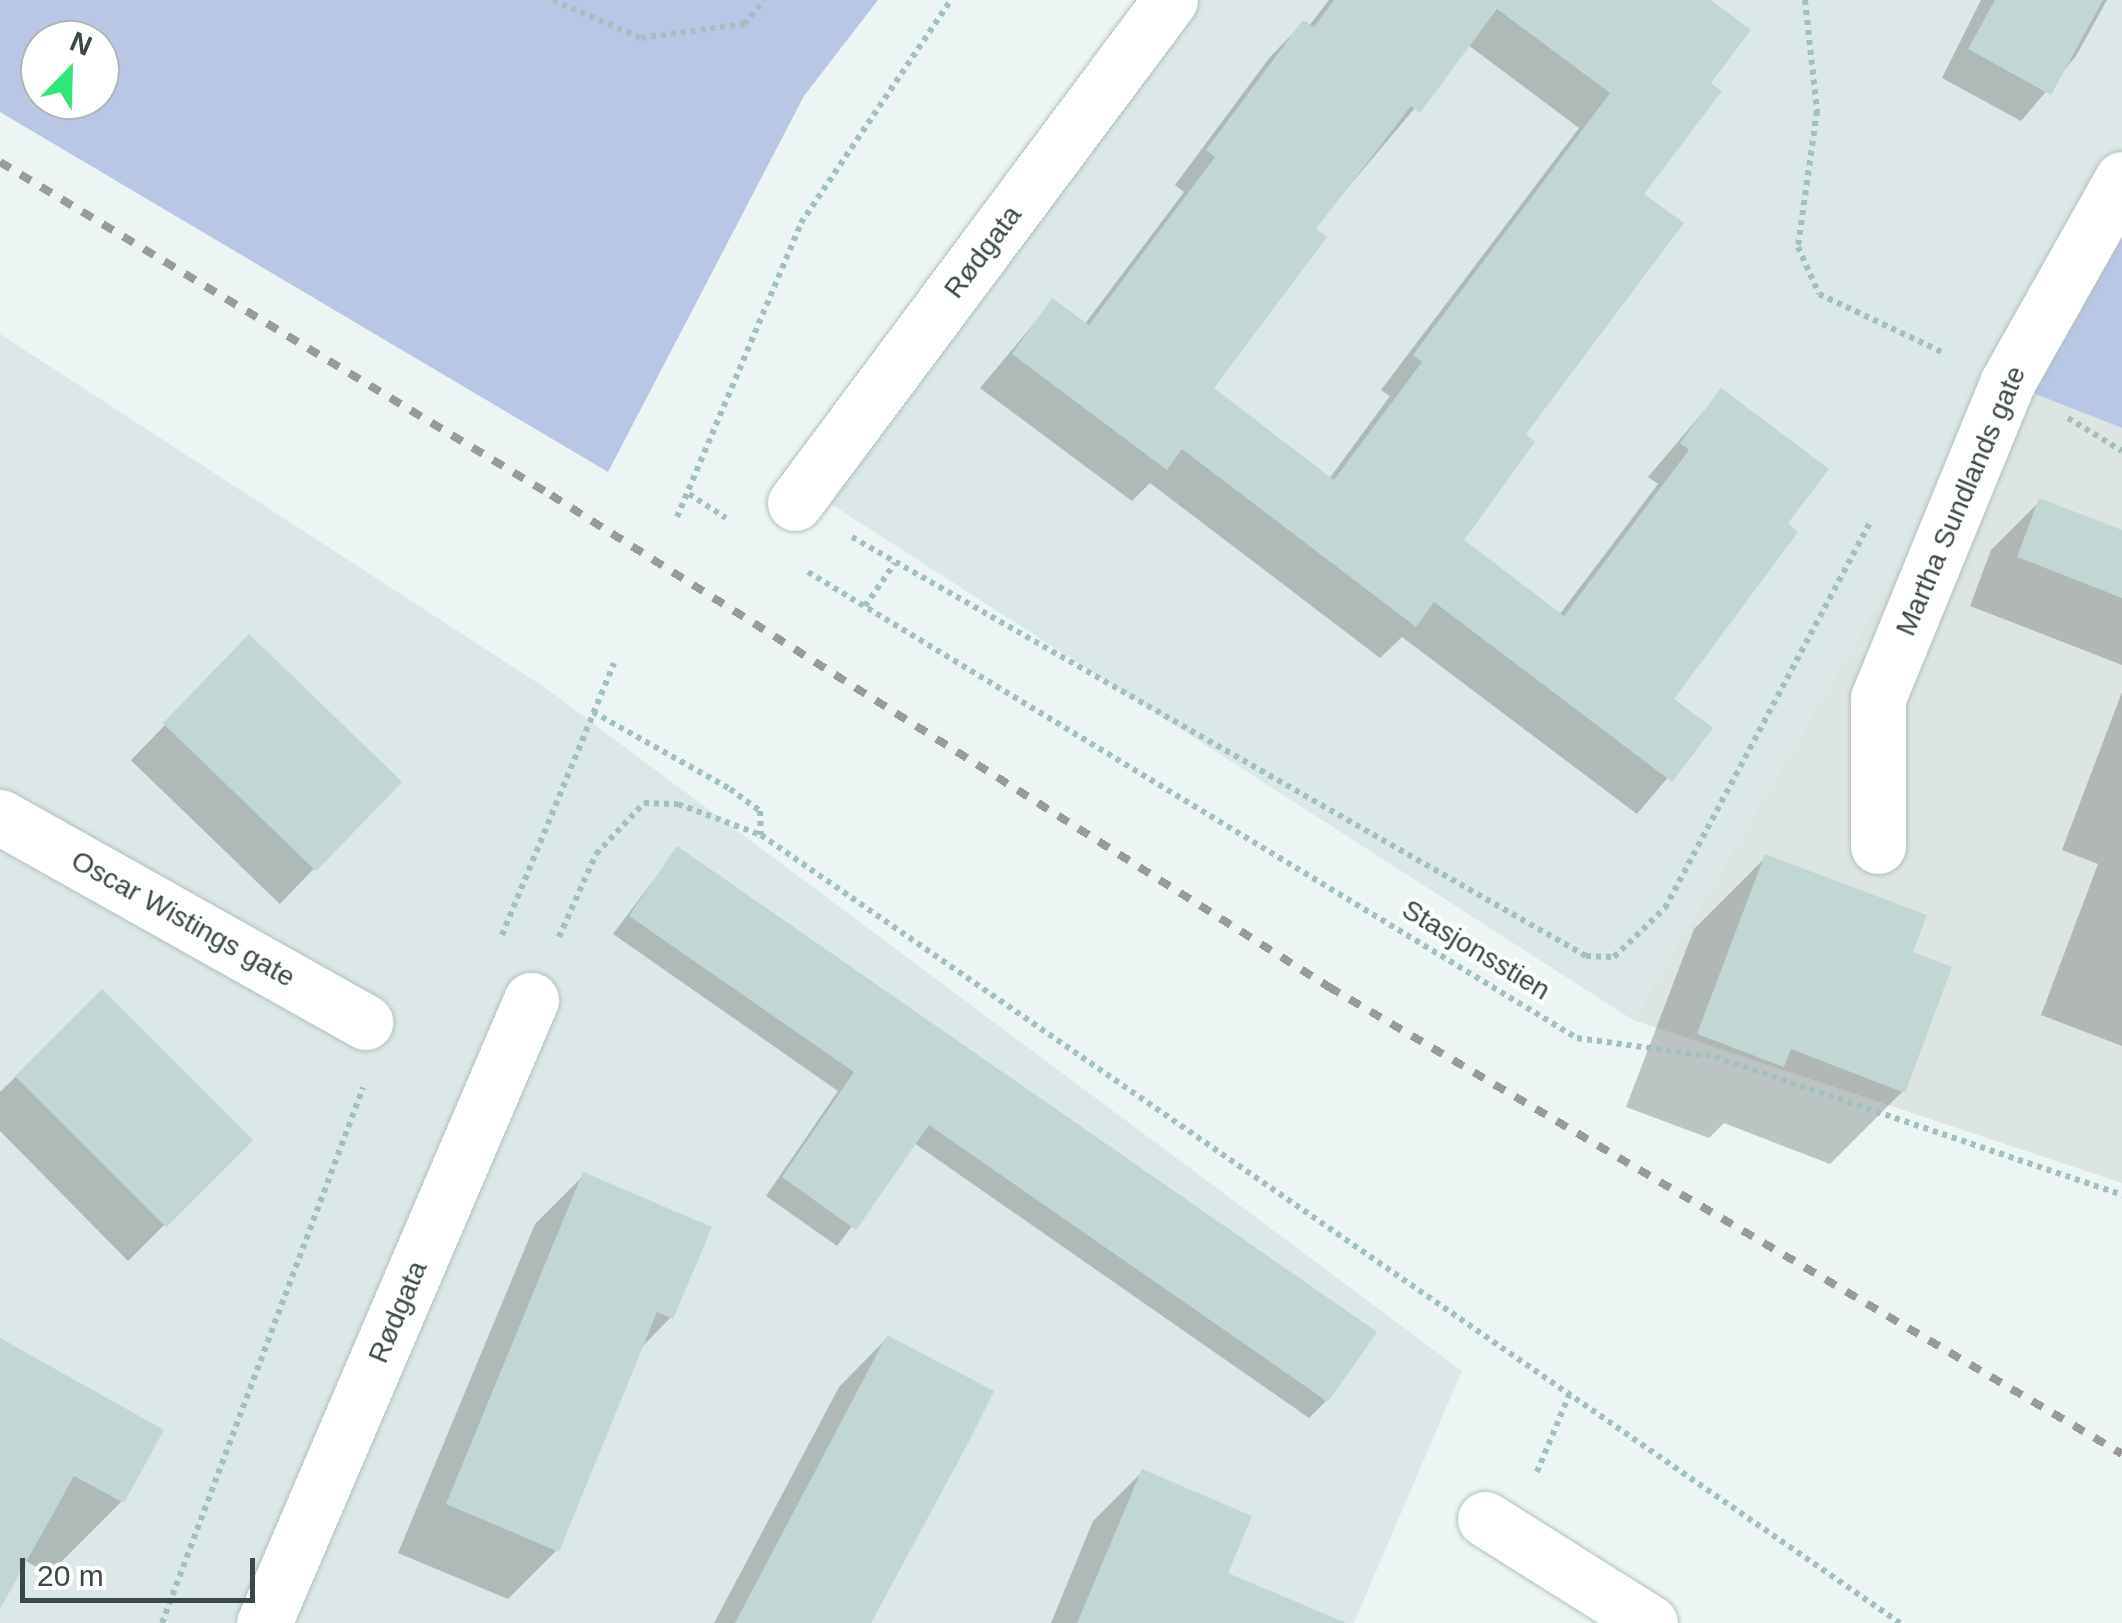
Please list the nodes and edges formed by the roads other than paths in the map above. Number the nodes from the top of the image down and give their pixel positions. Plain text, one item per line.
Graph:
1 (1170, 0) edge
2 (2122, 179) edge
3 (795, 503) road end
4 (0, 817) edge
5 (1878, 846) dead end
6 (531, 1000) road end
7 (365, 1022) road end
8 (1498, 1527) road end
9 (264, 1623) edge
10 (1650, 1623) edge

1 - 3 street, Rødgata
2 - 5 street, Martha Sundlands gate
4 - 7 street, Oscar Wistings gate
6 - 9 street, Rødgata
8 - 10 street

